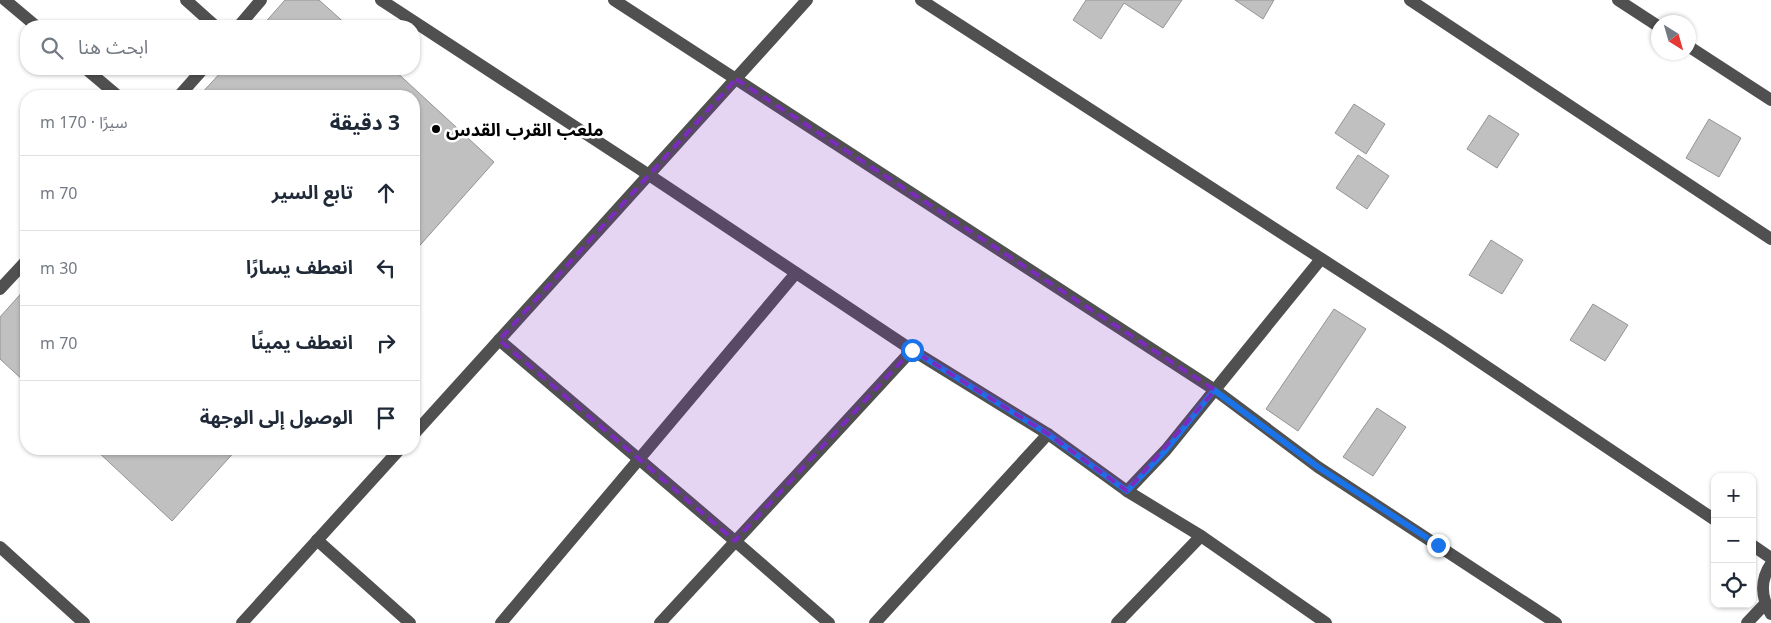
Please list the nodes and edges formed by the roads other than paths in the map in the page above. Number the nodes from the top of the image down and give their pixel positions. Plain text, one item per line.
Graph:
1 (5, 0) edge
2 (186, 0) edge
3 (261, 0) edge
4 (381, 0) edge
5 (614, 0) edge
6 (807, 0) edge
7 (921, 0) edge
8 (1410, 0) edge
9 (1618, 0) edge
10 (29, 20) edge
11 (208, 20) edge
12 (244, 20) edge
13 (412, 20) edge
14 (1651, 21) edge
15 (420, 25) edge
16 (1696, 51) edge
17 (93, 75) edge
18 (198, 75) edge
19 (736, 79) junction
20 (111, 90) edge
21 (184, 90) edge
22 (1771, 100) edge
23 (649, 175) junction
24 (1771, 239) edge
25 (1321, 259) junction
26 (20, 267) edge
27 (796, 273) junction
28 (0, 289) edge
29 (499, 340) junction
30 (912, 350) junction
31 (1214, 390) junction
32 (420, 427) edge
33 (1048, 434) junction
34 (395, 455) edge
35 (639, 459) junction
36 (1127, 491) junction
37 (1712, 518) edge
38 (1201, 536) junction
39 (317, 540) junction
40 (736, 541) junction
41 (0, 547) edge
42 (1756, 548) edge
43 (1771, 558) edge
44 (1771, 564) edge
45 (1768, 609) edge
46 (84, 623) edge
47 (242, 623) edge
48 (410, 623) edge
49 (501, 623) edge
50 (660, 623) edge
51 (829, 623) edge
52 (875, 623) edge
53 (1117, 623) edge
54 (1326, 623) edge
55 (1556, 623) edge
56 (1747, 623) edge

1 - 10 street
2 - 11 street
3 - 12 street
4 - 13 street
5 - 19 street
6 - 19 street
7 - 25 street
8 - 24 street
9 - 14 street
15 - 23 street
16 - 22 street
17 - 20 street
18 - 21 street
19 - 23 street
19 - 31 street
23 - 27 street
23 - 29 street
25 - 31 street
25 - 37 street
26 - 28 street
27 - 30 street
27 - 35 street
29 - 32 street
29 - 35 street
30 - 33 street
30 - 40 street
31 - 36 street
31 - 55 street
33 - 36 street
33 - 52 street
34 - 39 street
35 - 40 street
35 - 49 street
36 - 38 street
38 - 53 street
38 - 54 street
39 - 47 street
39 - 48 street
40 - 50 street
40 - 51 street
41 - 46 street
42 - 43 street
44 - 45 street
45 - 56 street

